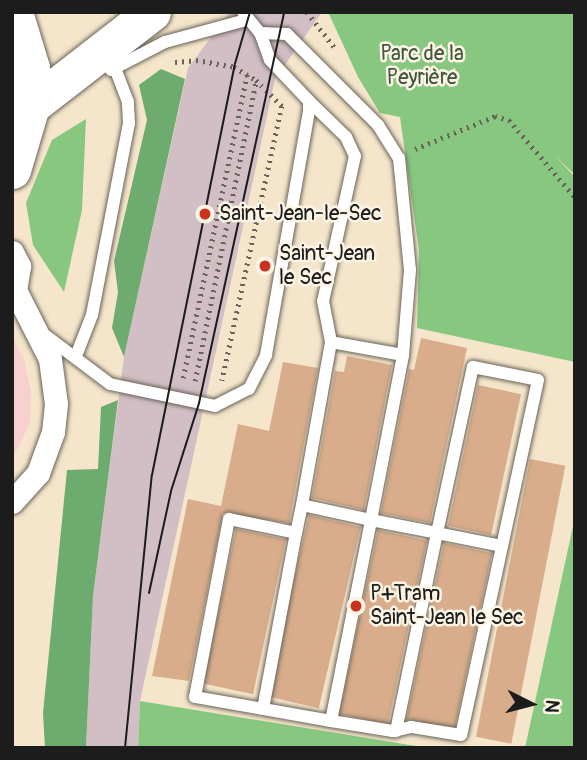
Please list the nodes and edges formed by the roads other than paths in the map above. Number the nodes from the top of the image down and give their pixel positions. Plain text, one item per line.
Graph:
1 (14, 12) edge
2 (152, 12) edge
3 (244, 16) edge
4 (260, 33) junction
5 (79, 65) junction
6 (116, 71) junction
7 (309, 101) junction
8 (31, 106) junction
9 (12, 170) edge
10 (12, 252) edge
11 (14, 290) edge
12 (37, 329) junction
13 (331, 341) junction
14 (403, 355) junction
15 (76, 356) junction
16 (12, 502) edge
17 (302, 505) junction
18 (371, 520) junction
19 (296, 533) junction
20 (437, 533) junction
21 (502, 546) junction
22 (262, 709) junction
23 (331, 721) junction
24 (396, 731) junction

1 - 8 main road
2 - 5 main road
3 - 4 lane
3 - 6 lane
4 - 7 lane
4 - 14 lane
5 - 6 lane
5 - 8 main road
6 - 15 lane
7 - 13 lane
7 - 15 lane
8 - 9 main road
10 - 11 street
11 - 12 street
12 - 15 lane
12 - 16 street
13 - 14 lane
13 - 17 lane
14 - 18 lane
17 - 18 lane
17 - 19 lane
18 - 20 lane
18 - 23 lane
19 - 22 lane
19 - 22 lane
20 - 21 lane
20 - 21 lane
20 - 24 lane
21 - 24 lane
22 - 23 lane
23 - 24 lane

